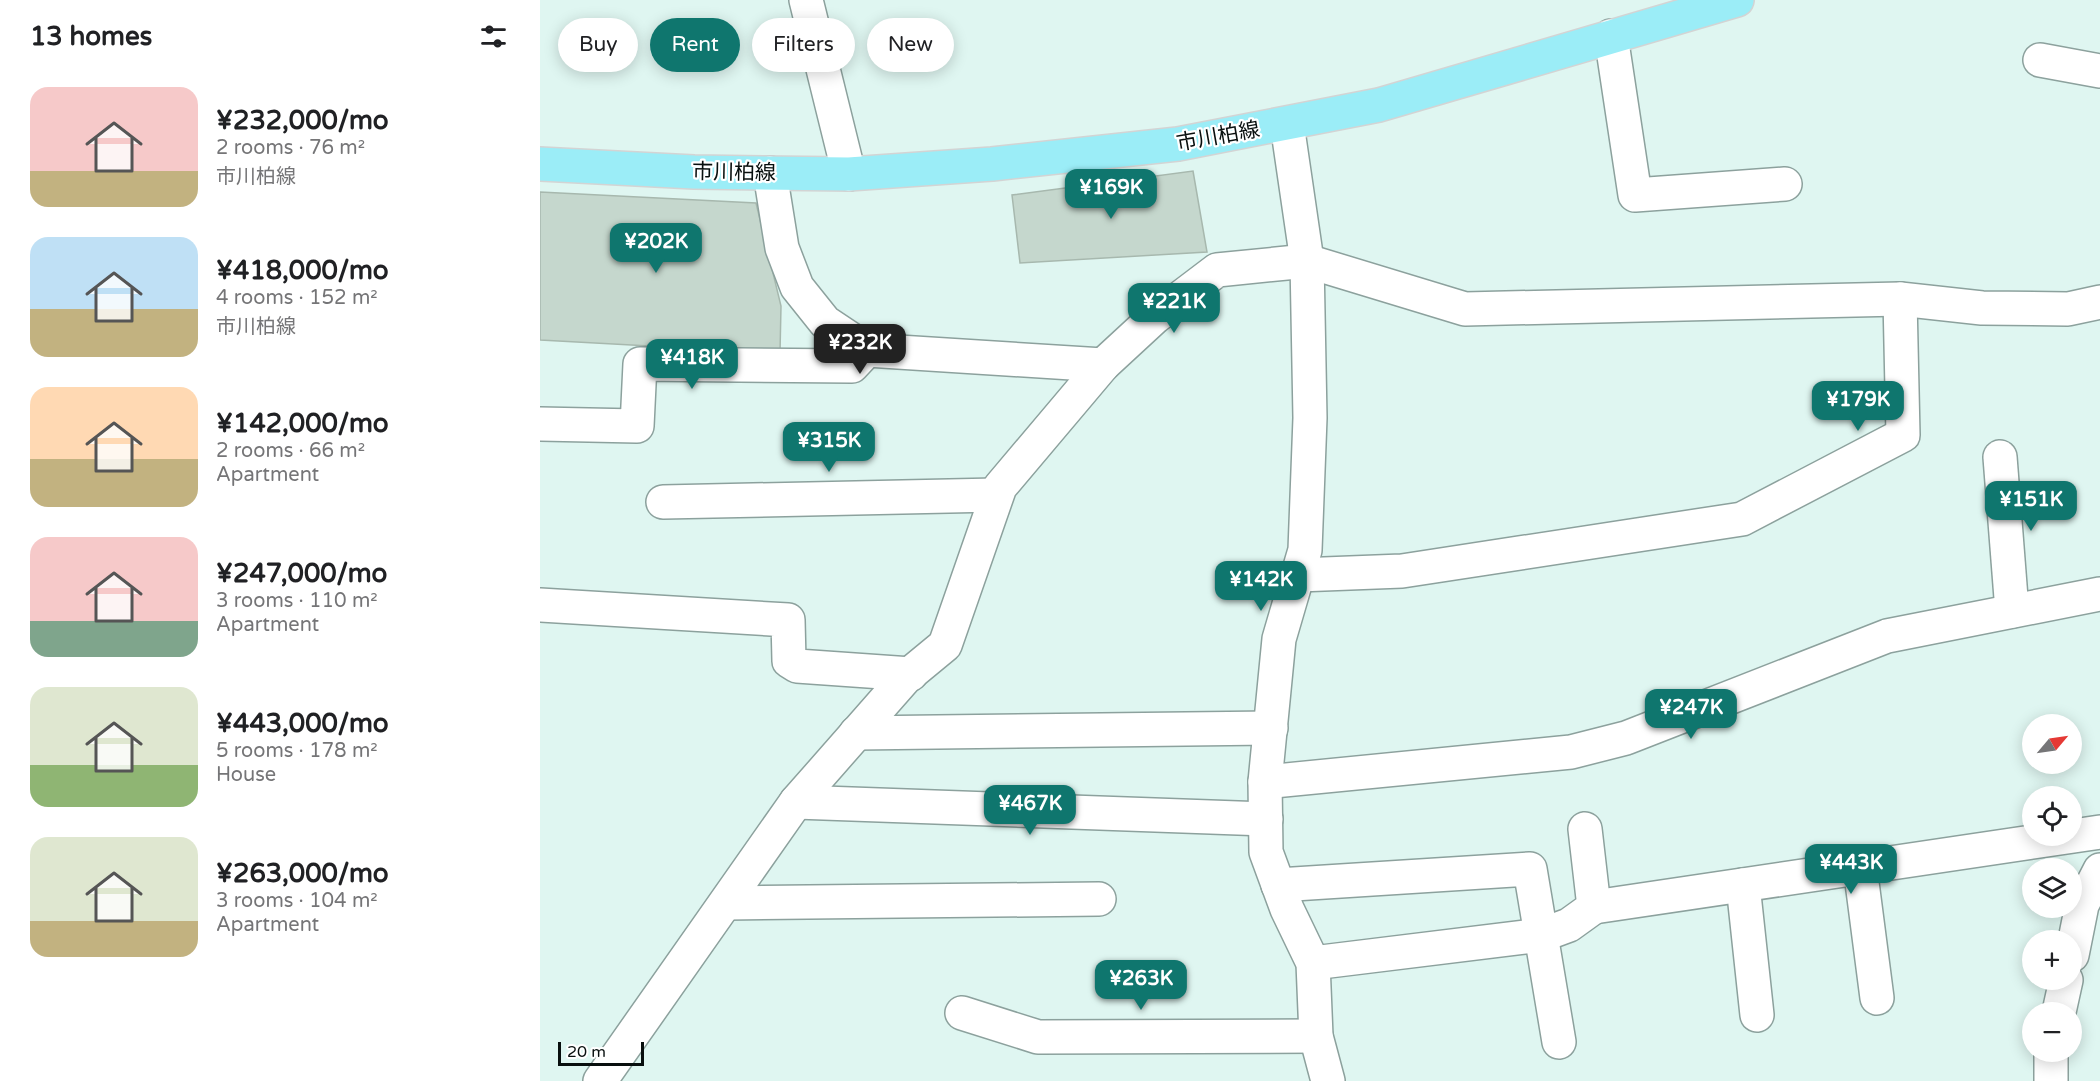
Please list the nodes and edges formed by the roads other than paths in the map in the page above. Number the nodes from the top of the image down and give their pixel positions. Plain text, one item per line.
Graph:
1 (806, 0) edge
2 (1737, 0) edge
3 (1611, 36) junction
4 (2040, 60) dead end
5 (2100, 71) edge
6 (1287, 124) junction
7 (540, 164) edge
8 (770, 173) junction
9 (849, 174) junction
10 (1785, 184) dead end
11 (1307, 261) junction
12 (1900, 299) junction
13 (2100, 302) edge
14 (867, 350) junction
15 (1103, 365) junction
16 (540, 424) edge
17 (2000, 457) dead end
18 (996, 495) junction
19 (663, 502) dead end
20 (1298, 574) junction
21 (2100, 594) edge
22 (540, 605) edge
23 (2012, 611) junction
24 (911, 674) junction
25 (1270, 728) junction
26 (856, 733) junction
27 (1265, 782) junction
28 (796, 802) junction
29 (1266, 819) junction
30 (1585, 829) dead end
31 (2100, 832) edge
32 (1860, 867) junction
33 (2100, 870) edge
34 (1278, 885) junction
35 (1743, 885) junction
36 (1100, 899) dead end
37 (727, 903) junction
38 (1594, 907) junction
39 (2077, 930) edge
40 (1542, 934) junction
41 (1313, 963) junction
42 (1876, 998) dead end
43 (962, 1013) dead end
44 (1757, 1015) dead end
45 (1316, 1036) junction
46 (1559, 1042) dead end
47 (2051, 1062) edge
48 (600, 1081) edge
49 (1328, 1081) edge
50 (2051, 1081) edge

1 - 9 street
2 - 3 main road, 市川柏線
3 - 6 main road, 市川柏線
3 - 10 street
4 - 5 street
6 - 9 main road, 市川柏線
6 - 11 street
7 - 8 main road, 市川柏線
8 - 9 main road, 市川柏線
8 - 14 street
11 - 12 street
11 - 15 street
11 - 20 street
12 - 13 street
12 - 20 street
14 - 15 street
14 - 16 street
15 - 18 street
17 - 23 street
18 - 19 street
18 - 24 street
20 - 25 street
21 - 23 street
22 - 24 street
23 - 27 street
24 - 26 street
25 - 26 street
25 - 27 street
26 - 28 street
27 - 29 street
28 - 29 street
28 - 37 street
29 - 34 street
30 - 38 street
31 - 32 street
32 - 35 street
32 - 42 street
33 - 39 street
34 - 40 street
34 - 41 street
35 - 38 street
35 - 44 street
36 - 37 street
37 - 48 street
38 - 40 street
40 - 41 street
40 - 46 street
41 - 45 street
43 - 45 street
45 - 49 street
47 - 50 street

